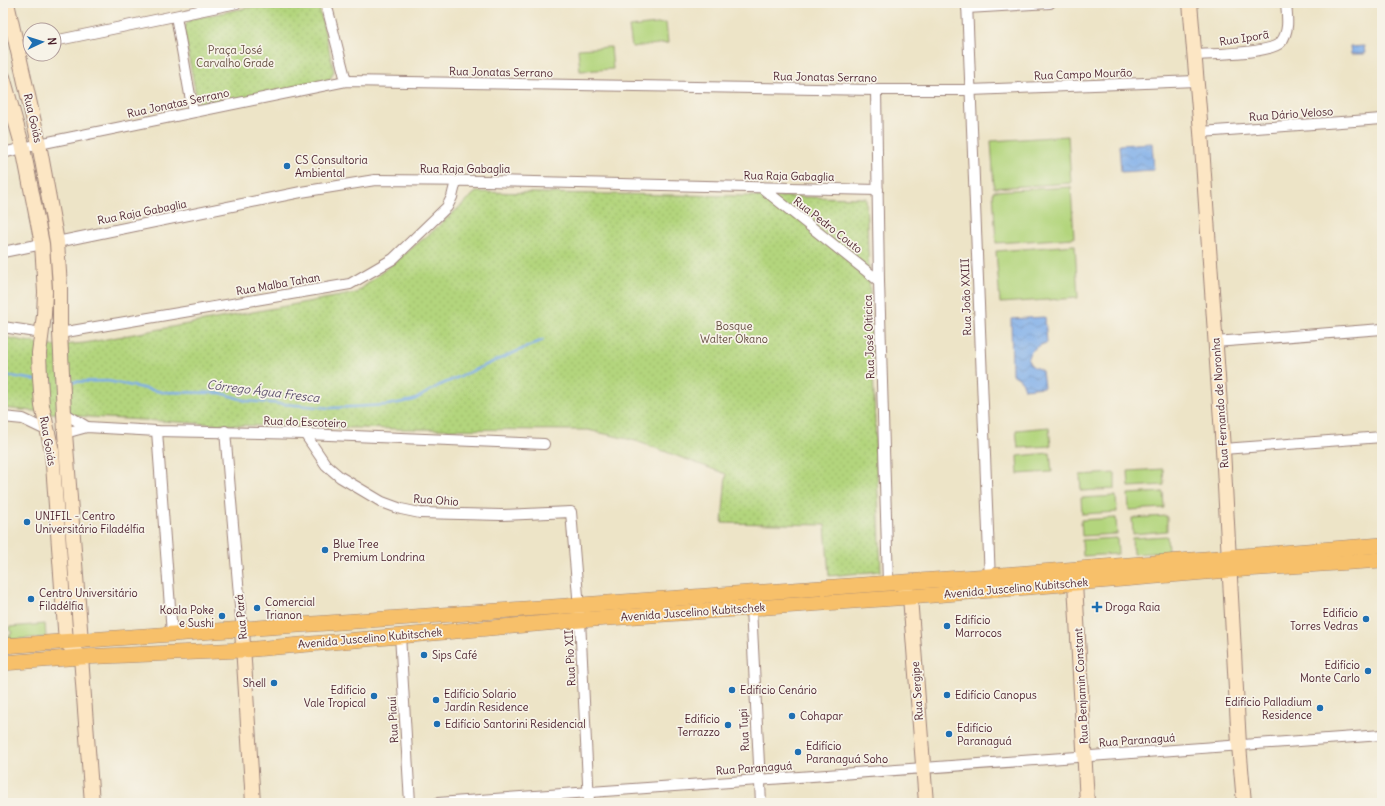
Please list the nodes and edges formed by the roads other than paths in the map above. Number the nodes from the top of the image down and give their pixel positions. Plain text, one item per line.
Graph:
1 (7, 3) edge
2 (237, 3) edge
3 (326, 3) edge
4 (1050, 3) edge
5 (1190, 3) edge
6 (1286, 3) edge
7 (967, 6) edge
8 (176, 16) junction
9 (62, 39) edge
10 (22, 43) edge
11 (1194, 55) junction
12 (26, 62) edge
13 (3, 77) edge
14 (346, 81) junction
15 (1196, 81) junction
16 (876, 90) junction
17 (970, 90) junction
18 (193, 112) junction
19 (1382, 119) edge
20 (1201, 132) junction
21 (39, 144) junction
22 (23, 148) junction
23 (3, 153) edge
24 (456, 181) junction
25 (761, 187) junction
26 (878, 190) junction
27 (57, 242) junction
28 (42, 244) junction
29 (3, 252) edge
30 (879, 281) junction
31 (3, 327) edge
32 (1382, 329) edge
33 (42, 333) junction
34 (60, 333) junction
35 (1215, 342) junction
36 (64, 413) junction
37 (3, 417) edge
38 (46, 424) junction
39 (87, 427) junction
40 (157, 432) junction
41 (225, 432) junction
42 (65, 433) junction
43 (305, 434) junction
44 (1382, 437) edge
45 (544, 444) dead end
46 (1223, 449) junction
47 (52, 451) junction
48 (571, 512) joint
49 (1382, 545) edge
50 (1382, 560) edge
51 (1229, 564) junction
52 (1075, 576) junction
53 (894, 583) junction
54 (990, 583) junction
55 (910, 597) junction
56 (750, 608) junction
57 (496, 611) junction
58 (579, 612) junction
59 (242, 630) junction
60 (172, 634) junction
61 (400, 635) junction
62 (81, 640) junction
63 (66, 642) junction
64 (3, 646) edge
65 (243, 650) junction
66 (81, 658) junction
67 (3, 663) edge
68 (1382, 735) edge
69 (1239, 745) junction
70 (1084, 756) junction
71 (923, 768) junction
72 (759, 780) junction
73 (588, 792) junction
74 (92, 803) edge
75 (253, 803) edge
76 (410, 803) edge
77 (438, 803) edge
78 (589, 803) edge
79 (761, 803) edge
80 (926, 803) edge
81 (1087, 803) edge
82 (1244, 803) edge

1 - 10 main road, Rua Goiás
2 - 8 street
3 - 14 street
4 - 7 street
5 - 11 main road, Rua Fernando de Noronha
6 - 11 street, Rua Iporã
7 - 17 street, Rua João XXIII
8 - 9 street
8 - 18 street
11 - 15 main road, Rua Fernando de Noronha
12 - 21 main road, Rua Goiás
13 - 22 main road, Rua Goiás
14 - 16 street, Rua Jonatas Serrano
14 - 18 street, Rua Jonatas Serrano
15 - 17 street, Rua Campo Mourão
15 - 20 main road, Rua Fernando de Noronha
16 - 17 street, Rua Jonatas Serrano
16 - 26 street, Rua José Oiticica
17 - 54 street, Rua João XXIII
18 - 21 street, Rua Jonatas Serrano
19 - 20 street, Rua Dário Veloso
20 - 35 main road, Rua Fernando de Noronha
21 - 22 street, Rua Jonatas Serrano
21 - 27 main road, Rua Goiás
22 - 23 street, Rua Jonatas Serrano
22 - 28 main road, Rua Goiás
24 - 25 street, Rua Raja Gabaglia
24 - 27 street, Rua Raja Gabaglia
24 - 34 street, Rua Malba Tahan
25 - 26 street, Rua Raja Gabaglia
25 - 30 street, Rua Pedro Couto
26 - 30 street, Rua José Oiticica
27 - 34 main road, Rua Goiás
28 - 29 street
28 - 33 main road, Rua Goiás
30 - 53 street, Rua José Oiticica
31 - 33 street
32 - 35 street
33 - 38 main road, Rua Goiás
34 - 36 main road, Rua Goiás
34 - 38 main road
35 - 46 main road, Rua Fernando de Noronha
36 - 39 street
36 - 42 main road, Rua Goiás
37 - 38 street
38 - 47 main road, Rua Goiás
39 - 40 street, Rua do Escoteiro
39 - 42 street, Rua do Escoteiro
40 - 41 street, Rua do Escoteiro
40 - 60 street
41 - 43 street, Rua do Escoteiro
41 - 59 street, Rua Pará
42 - 47 main road
42 - 62 main road, Rua Goiás
43 - 45 street, Rua do Escoteiro
43 - 48 street, Rua Ohio
44 - 46 street
46 - 51 main road, Rua Fernando de Noronha
47 - 63 main road, Rua Goiás
48 - 58 street, Rua Pio XII
49 - 51 main road, Avenida Juscelino Kubitschek
50 - 51 main road, Avenida Juscelino Kubitschek
51 - 52 main road, Avenida Juscelino Kubitschek
51 - 69 main road, Rua Fernando de Noronha
52 - 54 main road, Avenida Juscelino Kubitschek
52 - 70 main road, Rua Benjamin Constant
53 - 54 main road, Avenida Juscelino Kubitschek
53 - 55 main road, Rua Sergipe
53 - 58 main road, Avenida Juscelino Kubitschek
54 - 55 main road, Avenida Juscelino Kubitschek
55 - 56 main road, Avenida Juscelino Kubitschek
55 - 71 main road, Rua Sergipe
56 - 58 main road, Avenida Juscelino Kubitschek
56 - 72 street, Rua Tupi
57 - 58 main road, Avenida Juscelino Kubitschek
57 - 59 main road, Avenida Juscelino Kubitschek
57 - 61 main road
58 - 61 main road, Avenida Juscelino Kubitschek
58 - 73 street, Rua Pio XII
59 - 60 main road, Avenida Juscelino Kubitschek
59 - 65 main road, Rua Pará
60 - 62 main road, Avenida Juscelino Kubitschek
61 - 65 main road, Avenida Juscelino Kubitschek
61 - 76 street, Rua Piauí
62 - 63 main road, Avenida Juscelino Kubitschek
63 - 64 main road, Avenida Juscelino Kubitschek
63 - 66 main road
65 - 66 main road, Avenida Juscelino Kubitschek
65 - 75 main road, Rua Pará
66 - 67 main road, Avenida Juscelino Kubitschek
66 - 74 main road
68 - 69 street, Rua Paranaguá
69 - 70 street, Rua Paranaguá
69 - 82 main road, Rua Fernando de Noronha
70 - 71 street, Rua Paranaguá
70 - 81 main road, Rua Benjamin Constant
71 - 72 street, Rua Paranaguá
71 - 80 main road, Rua Sergipe
72 - 73 street, Rua Paranaguá
72 - 79 street, Rua Tupi
73 - 77 street, Rua Paranaguá
73 - 78 street, Rua Pio XII

